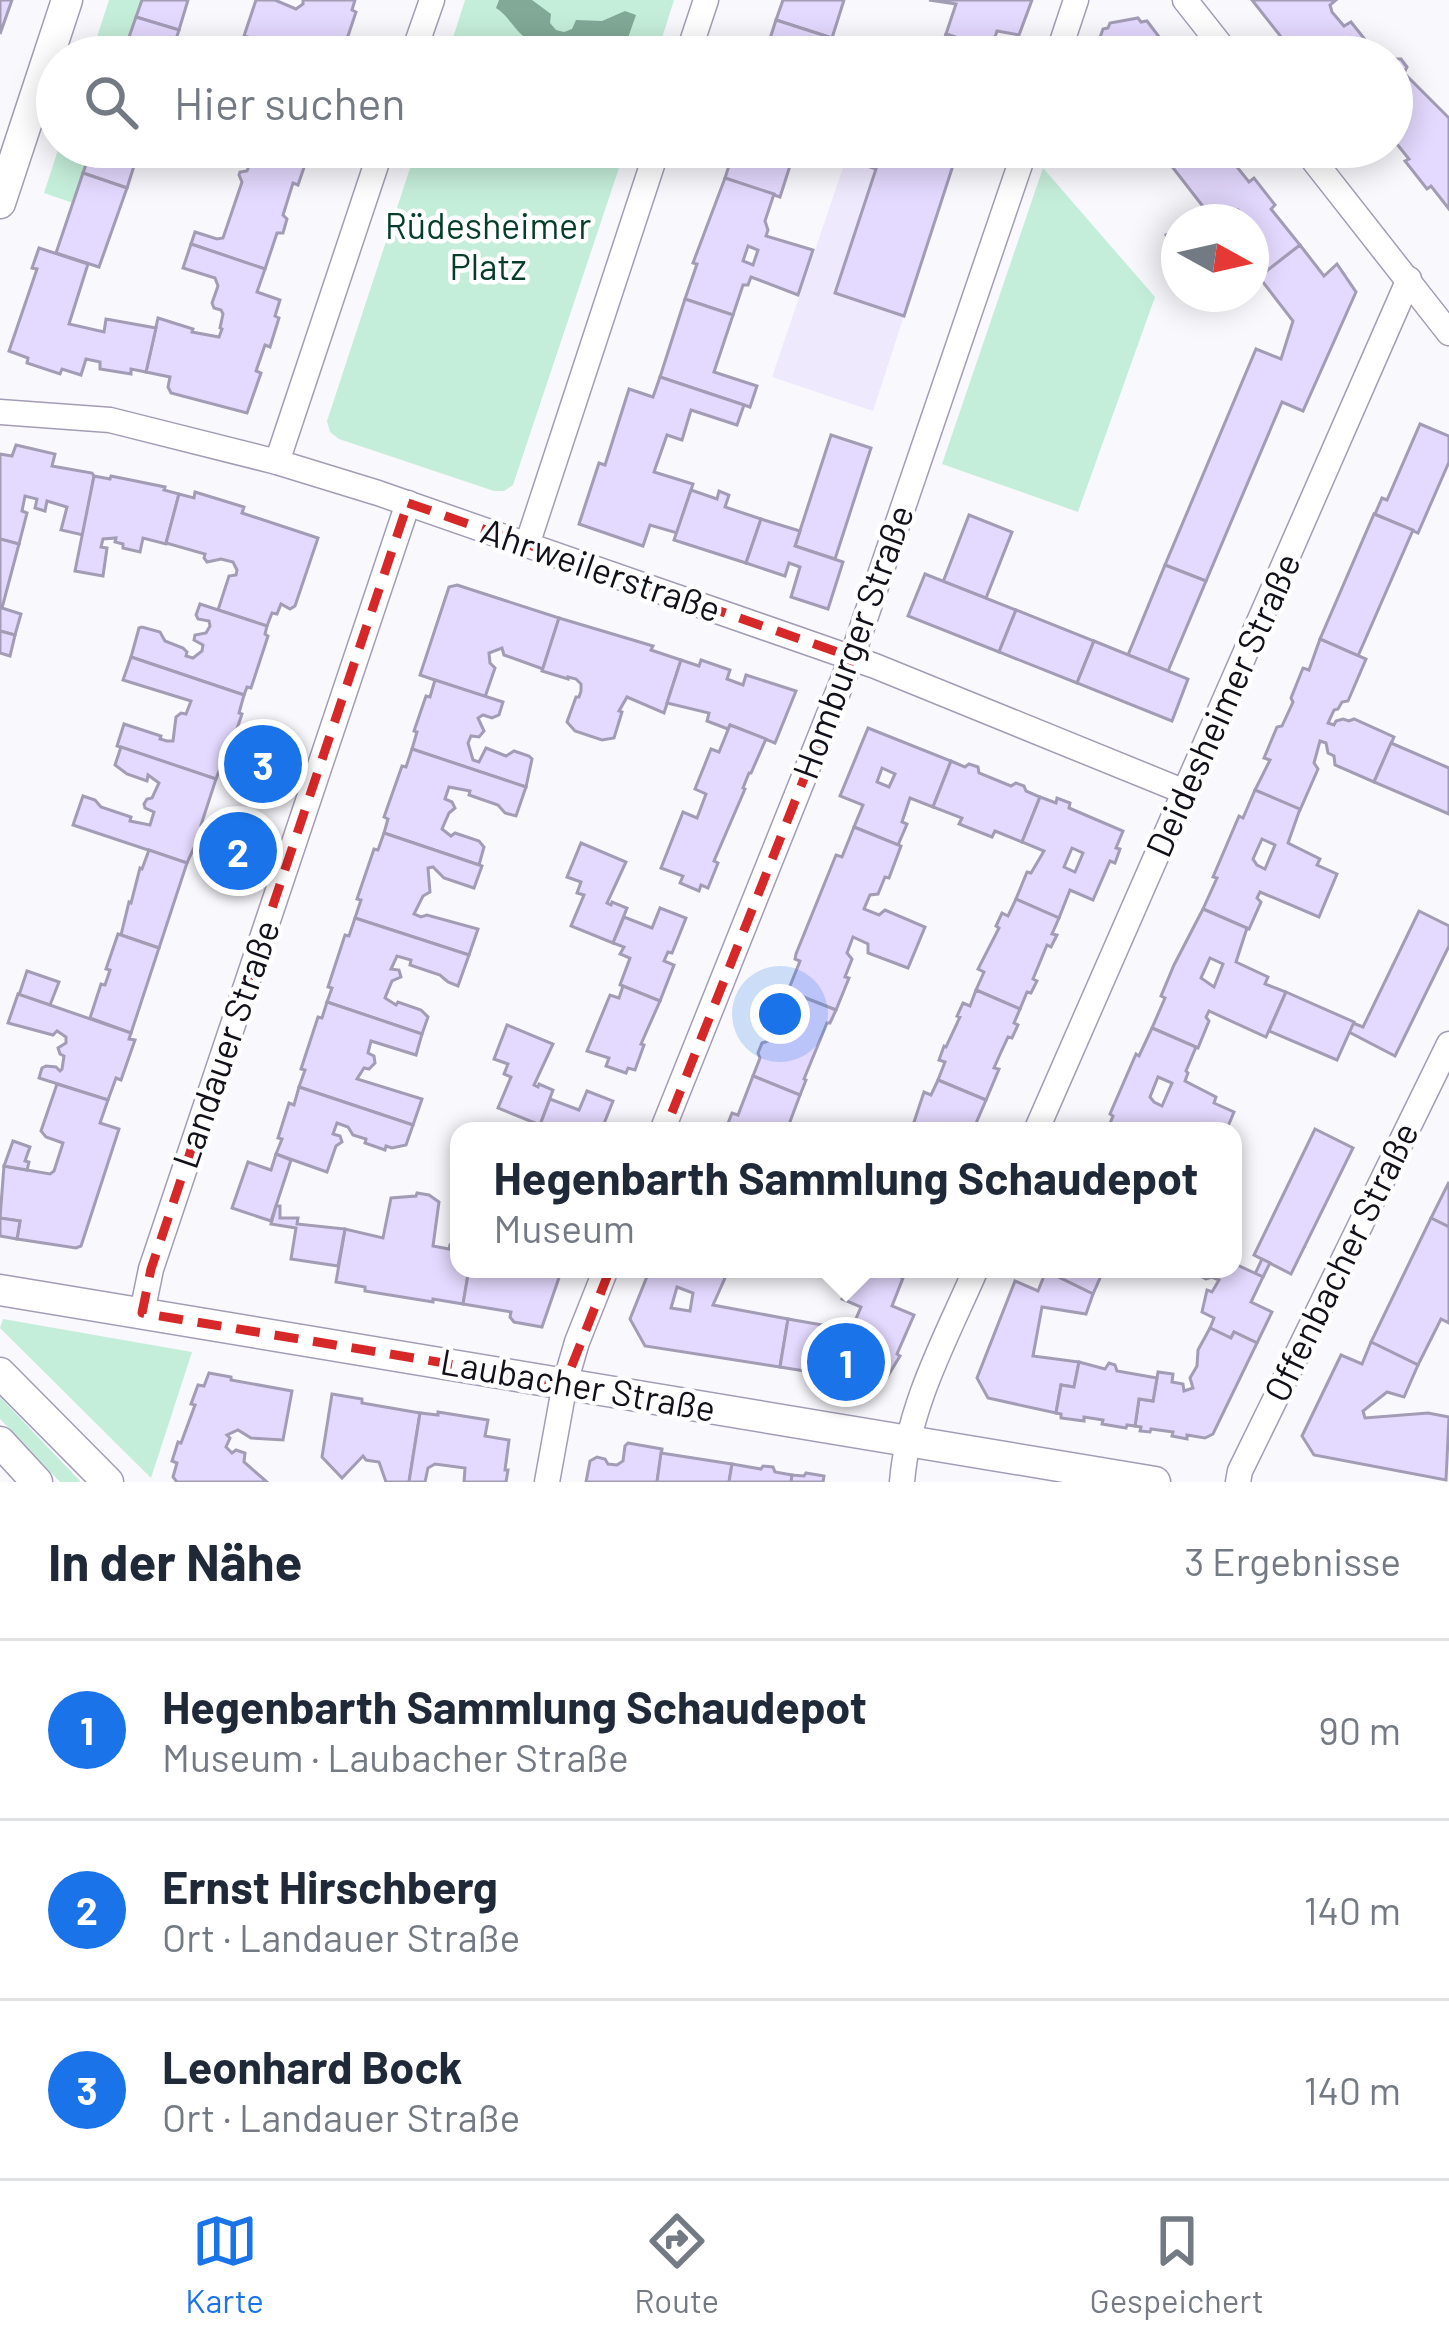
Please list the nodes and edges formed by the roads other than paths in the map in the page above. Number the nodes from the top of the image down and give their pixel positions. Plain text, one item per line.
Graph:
1 (67, 0) edge
2 (432, 0) edge
3 (706, 0) edge
4 (1076, 0) edge
5 (1185, 0) edge
6 (55, 36) edge
7 (419, 36) edge
8 (694, 36) edge
9 (1064, 36) edge
10 (1214, 36) edge
11 (36, 94) edge
12 (375, 168) edge
13 (651, 168) edge
14 (1019, 168) edge
15 (1320, 168) edge
16 (0, 203) edge
17 (1409, 279) junction
18 (1449, 333) edge
19 (0, 412) edge
20 (277, 462) junction
21 (408, 503) junction
22 (527, 545) junction
23 (852, 657) junction
24 (1185, 792) junction
25 (1449, 1044) edge
26 (666, 1122) edge
27 (1040, 1122) edge
28 (603, 1278) edge
29 (972, 1278) edge
30 (0, 1290) edge
31 (142, 1313) junction
32 (0, 1373) edge
33 (565, 1383) junction
34 (906, 1440) junction
35 (0, 1442) edge
36 (38, 1482) edge
37 (109, 1482) edge
38 (547, 1482) edge
39 (902, 1482) edge
40 (1155, 1482) edge
41 (1238, 1482) edge

1 - 6 street
2 - 7 street
3 - 8 street
4 - 9 street
5 - 10 street
11 - 16 street
12 - 20 street
13 - 22 street
14 - 23 street, Homburger Straße
15 - 17 street
17 - 18 street
17 - 24 street, Deidesheimer Straße
19 - 20 street, Ahrweilerstraße
20 - 21 street, Ahrweilerstraße
21 - 22 street, Ahrweilerstraße
21 - 31 street, Landauer Straße
22 - 23 street, Ahrweilerstraße
23 - 24 street, Ahrweilerstraße
23 - 26 street, Homburger Straße
24 - 27 street, Deidesheimer Straße
25 - 41 street, Offenbacher Straße
28 - 33 street
29 - 34 street
30 - 31 street, Laubacher Straße
31 - 33 street, Laubacher Straße
32 - 37 street
33 - 34 street, Laubacher Straße
33 - 38 street
34 - 39 street
34 - 40 street, Laubacher Straße
35 - 36 street

